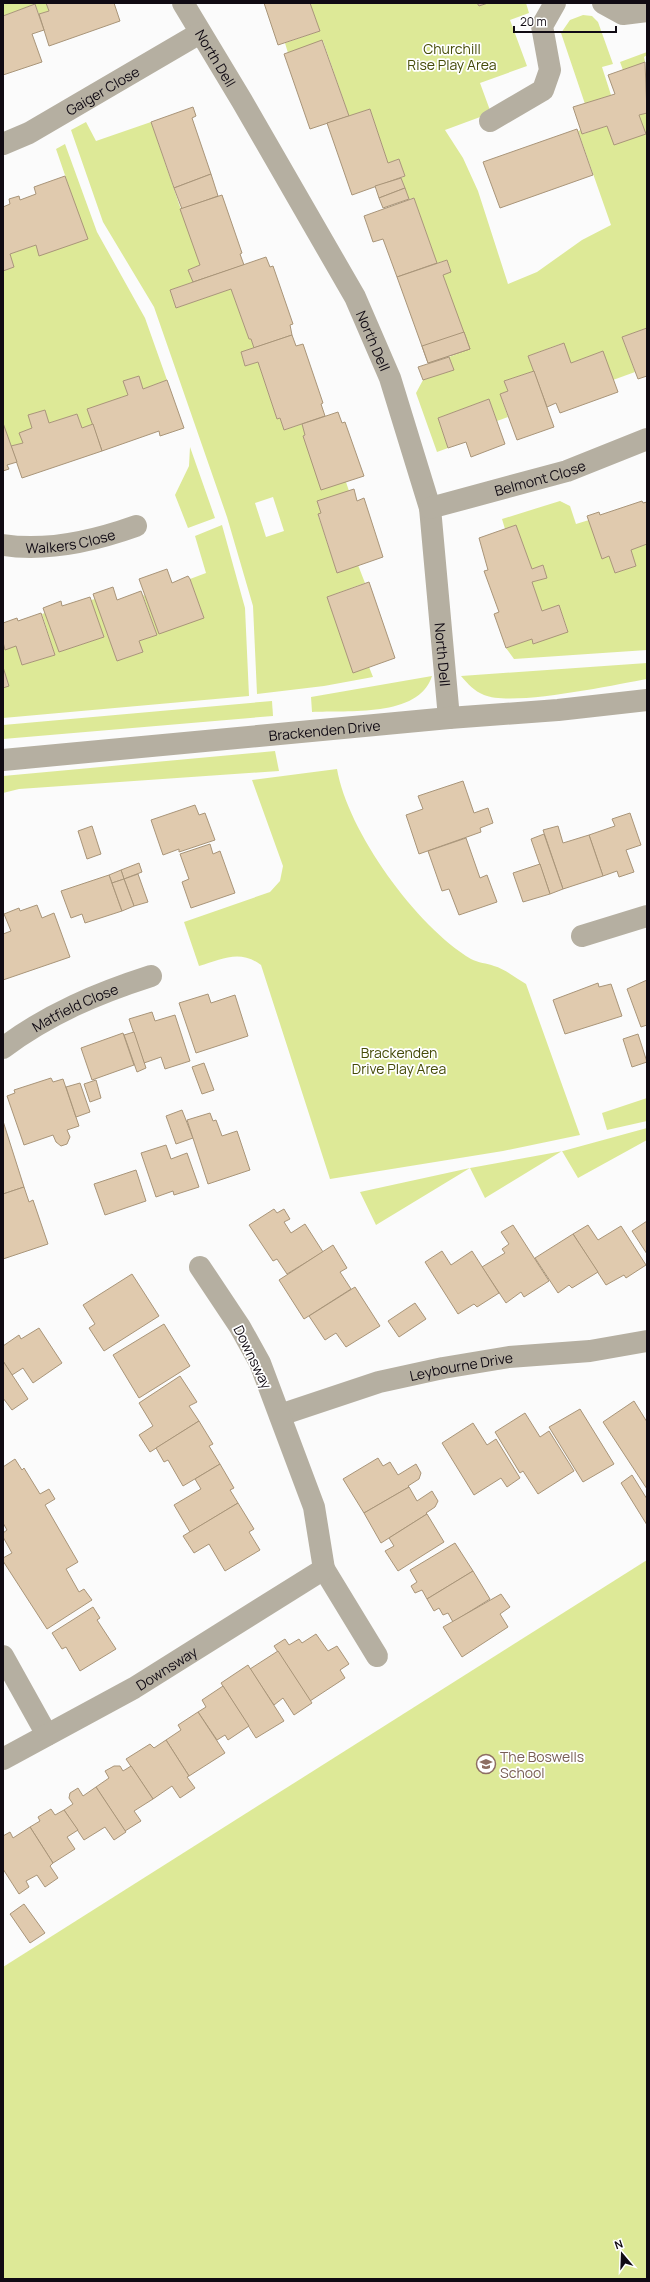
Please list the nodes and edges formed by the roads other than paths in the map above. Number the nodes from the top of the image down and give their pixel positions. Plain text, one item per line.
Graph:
1 (183, 3) edge
2 (555, 3) edge
3 (604, 3) edge
4 (647, 11) edge
5 (200, 34) junction
6 (490, 121) dead end
7 (3, 144) edge
8 (647, 439) edge
9 (430, 508) junction
10 (136, 526) dead end
11 (3, 545) edge
12 (647, 701) edge
13 (449, 718) junction
14 (3, 760) edge
15 (647, 916) edge
16 (582, 936) dead end
17 (151, 976) dead end
18 (3, 1048) edge
19 (200, 1266) dead end
20 (647, 1342) edge
21 (280, 1415) junction
22 (324, 1569) junction
23 (3, 1656) edge
24 (377, 1656) dead end
25 (47, 1735) junction
26 (3, 1759) edge

1 - 5 street, North Dell
2 - 6 street
3 - 4 street
5 - 7 street, Gaiger Close
5 - 9 street, North Dell
8 - 9 street, Belmont Close
9 - 13 street, North Dell
10 - 11 street, Walkers Close
12 - 13 street, Brackenden Drive
13 - 14 street, Brackenden Drive
15 - 16 street
17 - 18 street, Matfield Close
19 - 21 street, Downsway
20 - 21 street, Leybourne Drive
21 - 22 street, Downsway
22 - 24 street, Downsway
22 - 25 street, Downsway
23 - 25 street
25 - 26 street, Downsway

